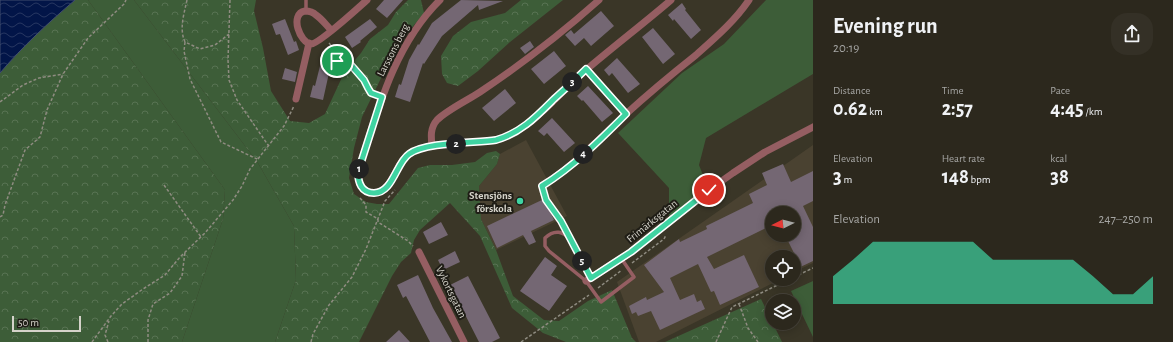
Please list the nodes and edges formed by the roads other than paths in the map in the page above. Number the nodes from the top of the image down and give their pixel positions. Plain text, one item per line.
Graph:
1 (306, 0) edge
2 (367, 0) edge
3 (440, 0) edge
4 (599, 0) edge
5 (671, 0) edge
6 (749, 0) edge
7 (306, 11) junction
8 (331, 30) junction
9 (309, 43) junction
10 (586, 69) junction
11 (296, 99) road end
12 (626, 114) junction
13 (813, 127) edge
14 (432, 146) junction
15 (542, 186) road end
16 (419, 252) road end
17 (621, 258) junction
18 (588, 279) junction
19 (464, 342) edge

1 - 7 lane
2 - 8 street
3 - 14 street, Larssons berg
4 - 14 street
5 - 10 street
6 - 12 street
7 - 8 street
7 - 9 street
8 - 9 street
9 - 11 street
10 - 12 street
10 - 14 street
12 - 15 street
13 - 17 street, Frimärksgatan
16 - 19 street, Vykortsgatan
17 - 18 street, Frimärksgatan
17 - 18 lane
18 - 18 lane

